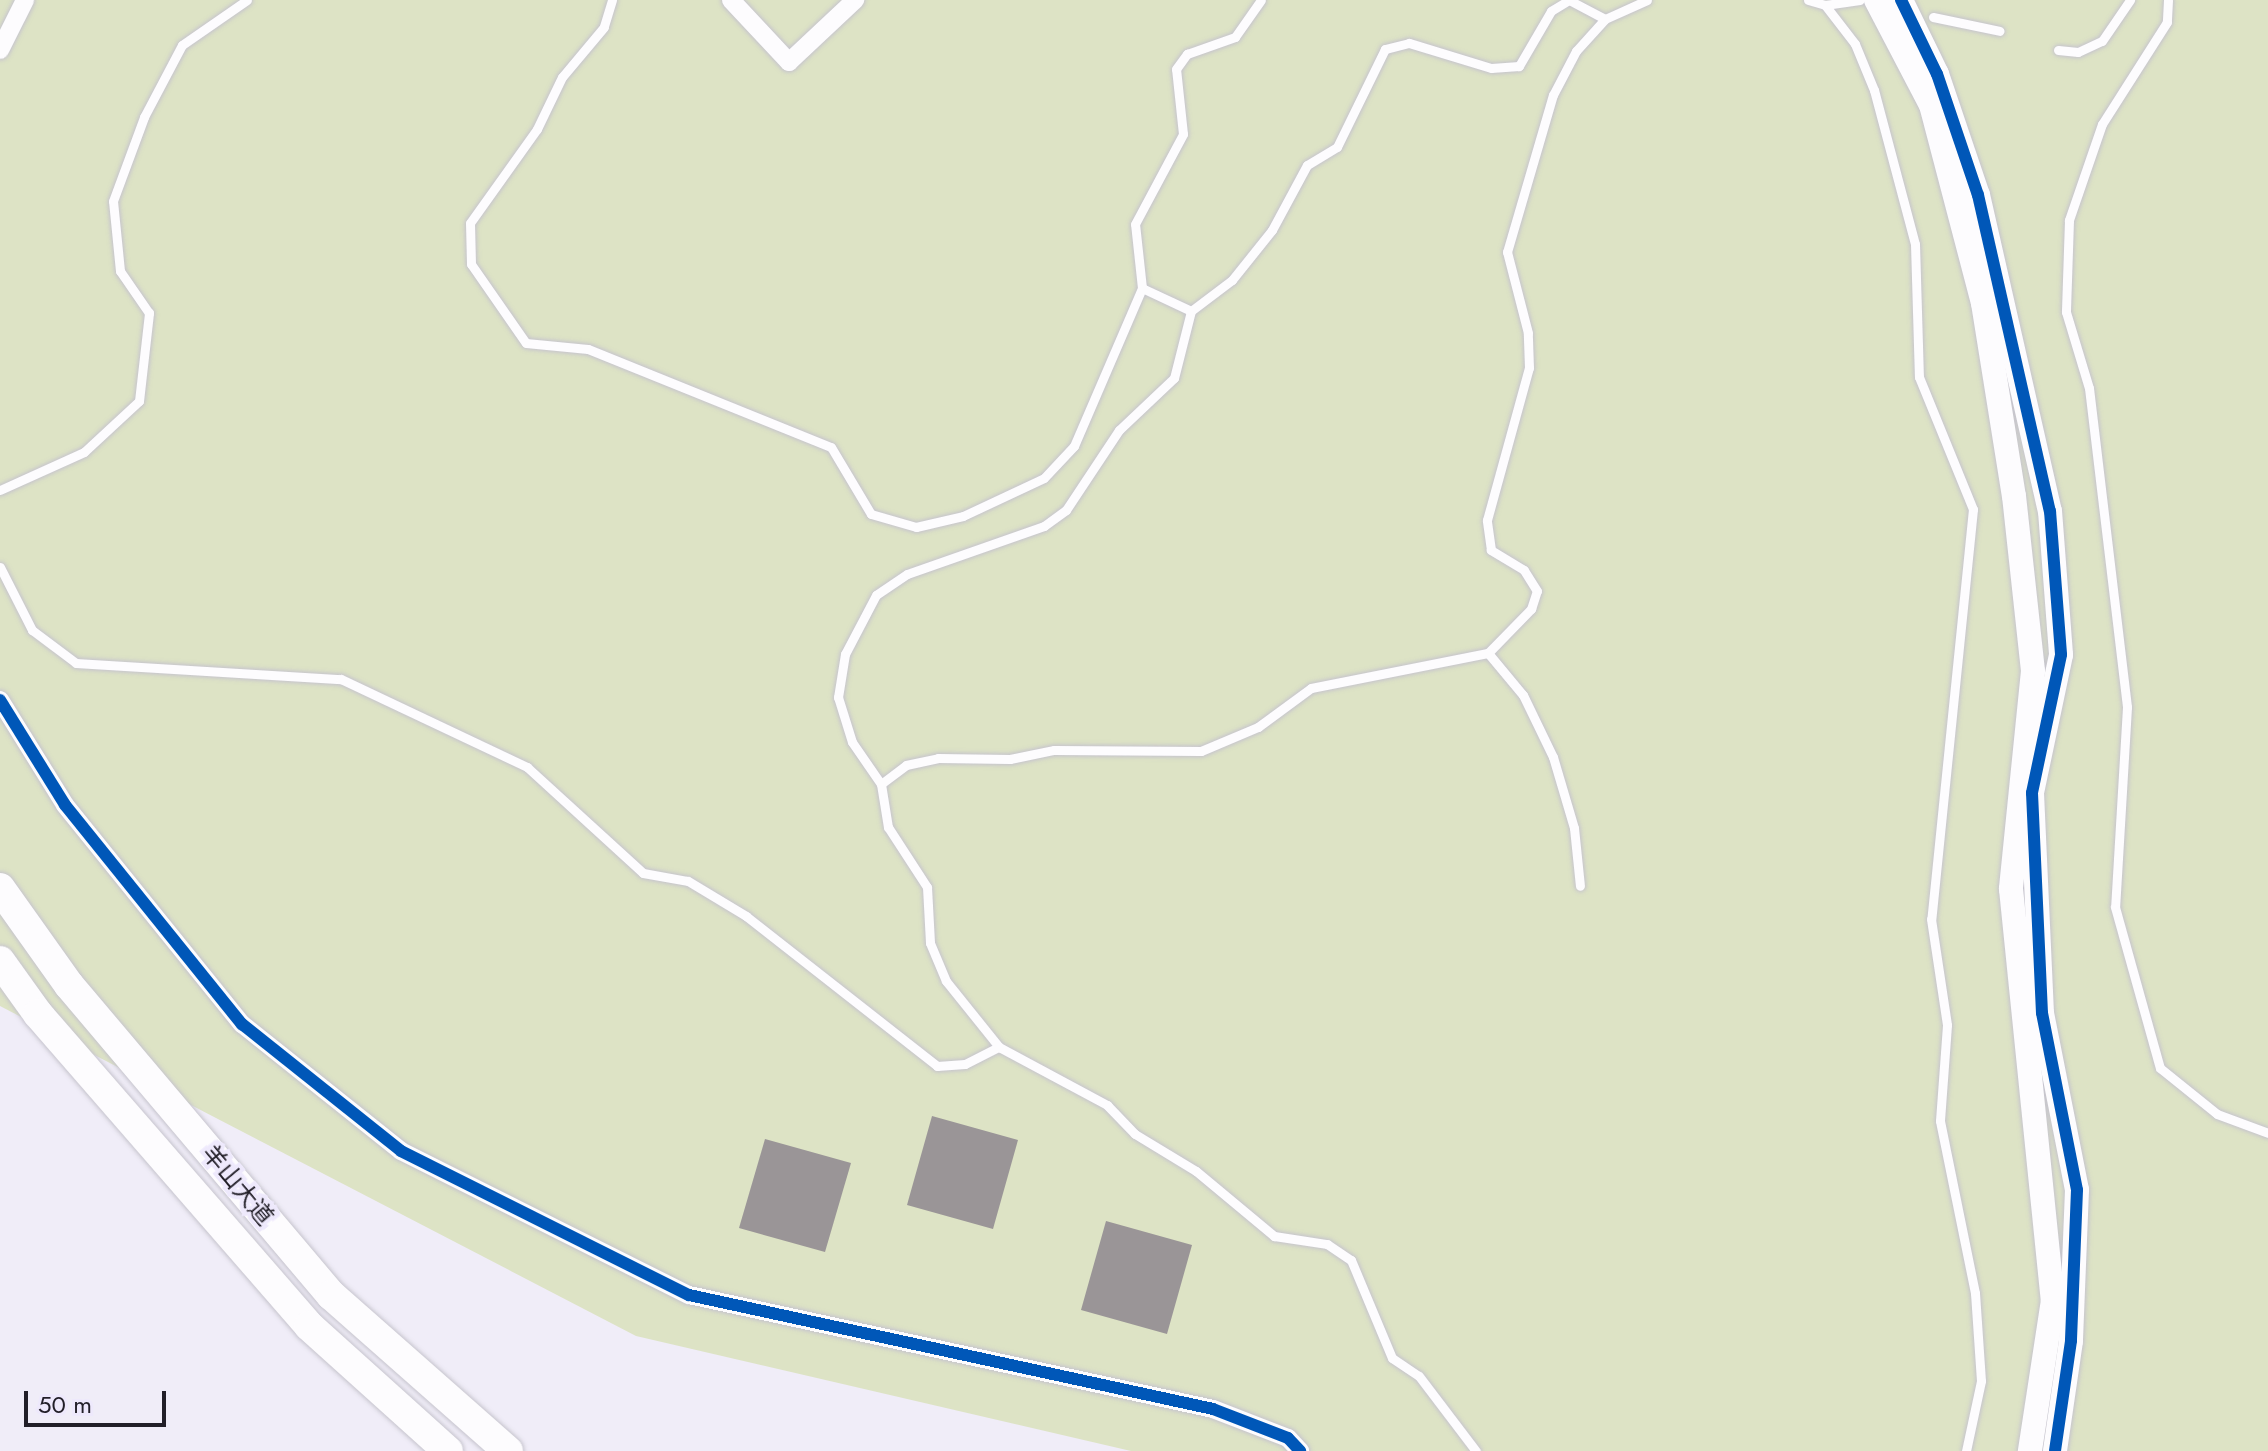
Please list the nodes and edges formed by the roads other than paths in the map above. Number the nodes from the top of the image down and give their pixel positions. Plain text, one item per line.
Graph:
1 (25, 0) edge
2 (247, 0) edge
3 (612, 0) edge
4 (731, 0) edge
5 (855, 0) edge
6 (1261, 0) edge
7 (1647, 0) edge
8 (1808, 0) edge
9 (1860, 0) edge
10 (1876, 0) edge
11 (1901, 0) edge
12 (2130, 0) edge
13 (2168, 0) edge
14 (1825, 5) junction
15 (1933, 17) dead end
16 (1605, 19) junction
17 (2000, 31) dead end
18 (0, 50) edge
19 (2058, 50) dead end
20 (1142, 288) junction
21 (1191, 311) junction
22 (0, 490) edge
23 (0, 567) edge
24 (1488, 653) junction
25 (0, 700) edge
26 (881, 784) junction
27 (1580, 886) dead end
28 (0, 888) edge
29 (0, 961) edge
30 (999, 1047) junction
31 (2268, 1133) edge
32 (448, 1451) edge
33 (508, 1451) edge
34 (1300, 1451) edge
35 (1476, 1451) edge
36 (1966, 1451) edge
37 (2030, 1451) edge
38 (2055, 1451) edge

1 - 18 street
2 - 22 lane
3 - 20 lane
4 - 5 street
6 - 20 lane
7 - 16 lane
8 - 14 lane
9 - 14 lane
10 - 37 street
11 - 38 street
12 - 19 lane
13 - 31 lane
14 - 36 lane
15 - 17 lane
16 - 21 lane
16 - 24 lane
20 - 21 lane
21 - 26 lane
23 - 30 lane
24 - 26 lane
24 - 27 lane
25 - 34 street
26 - 30 lane
28 - 33 main road, 羊山大道
29 - 32 main road, 羊山大道
30 - 35 lane

